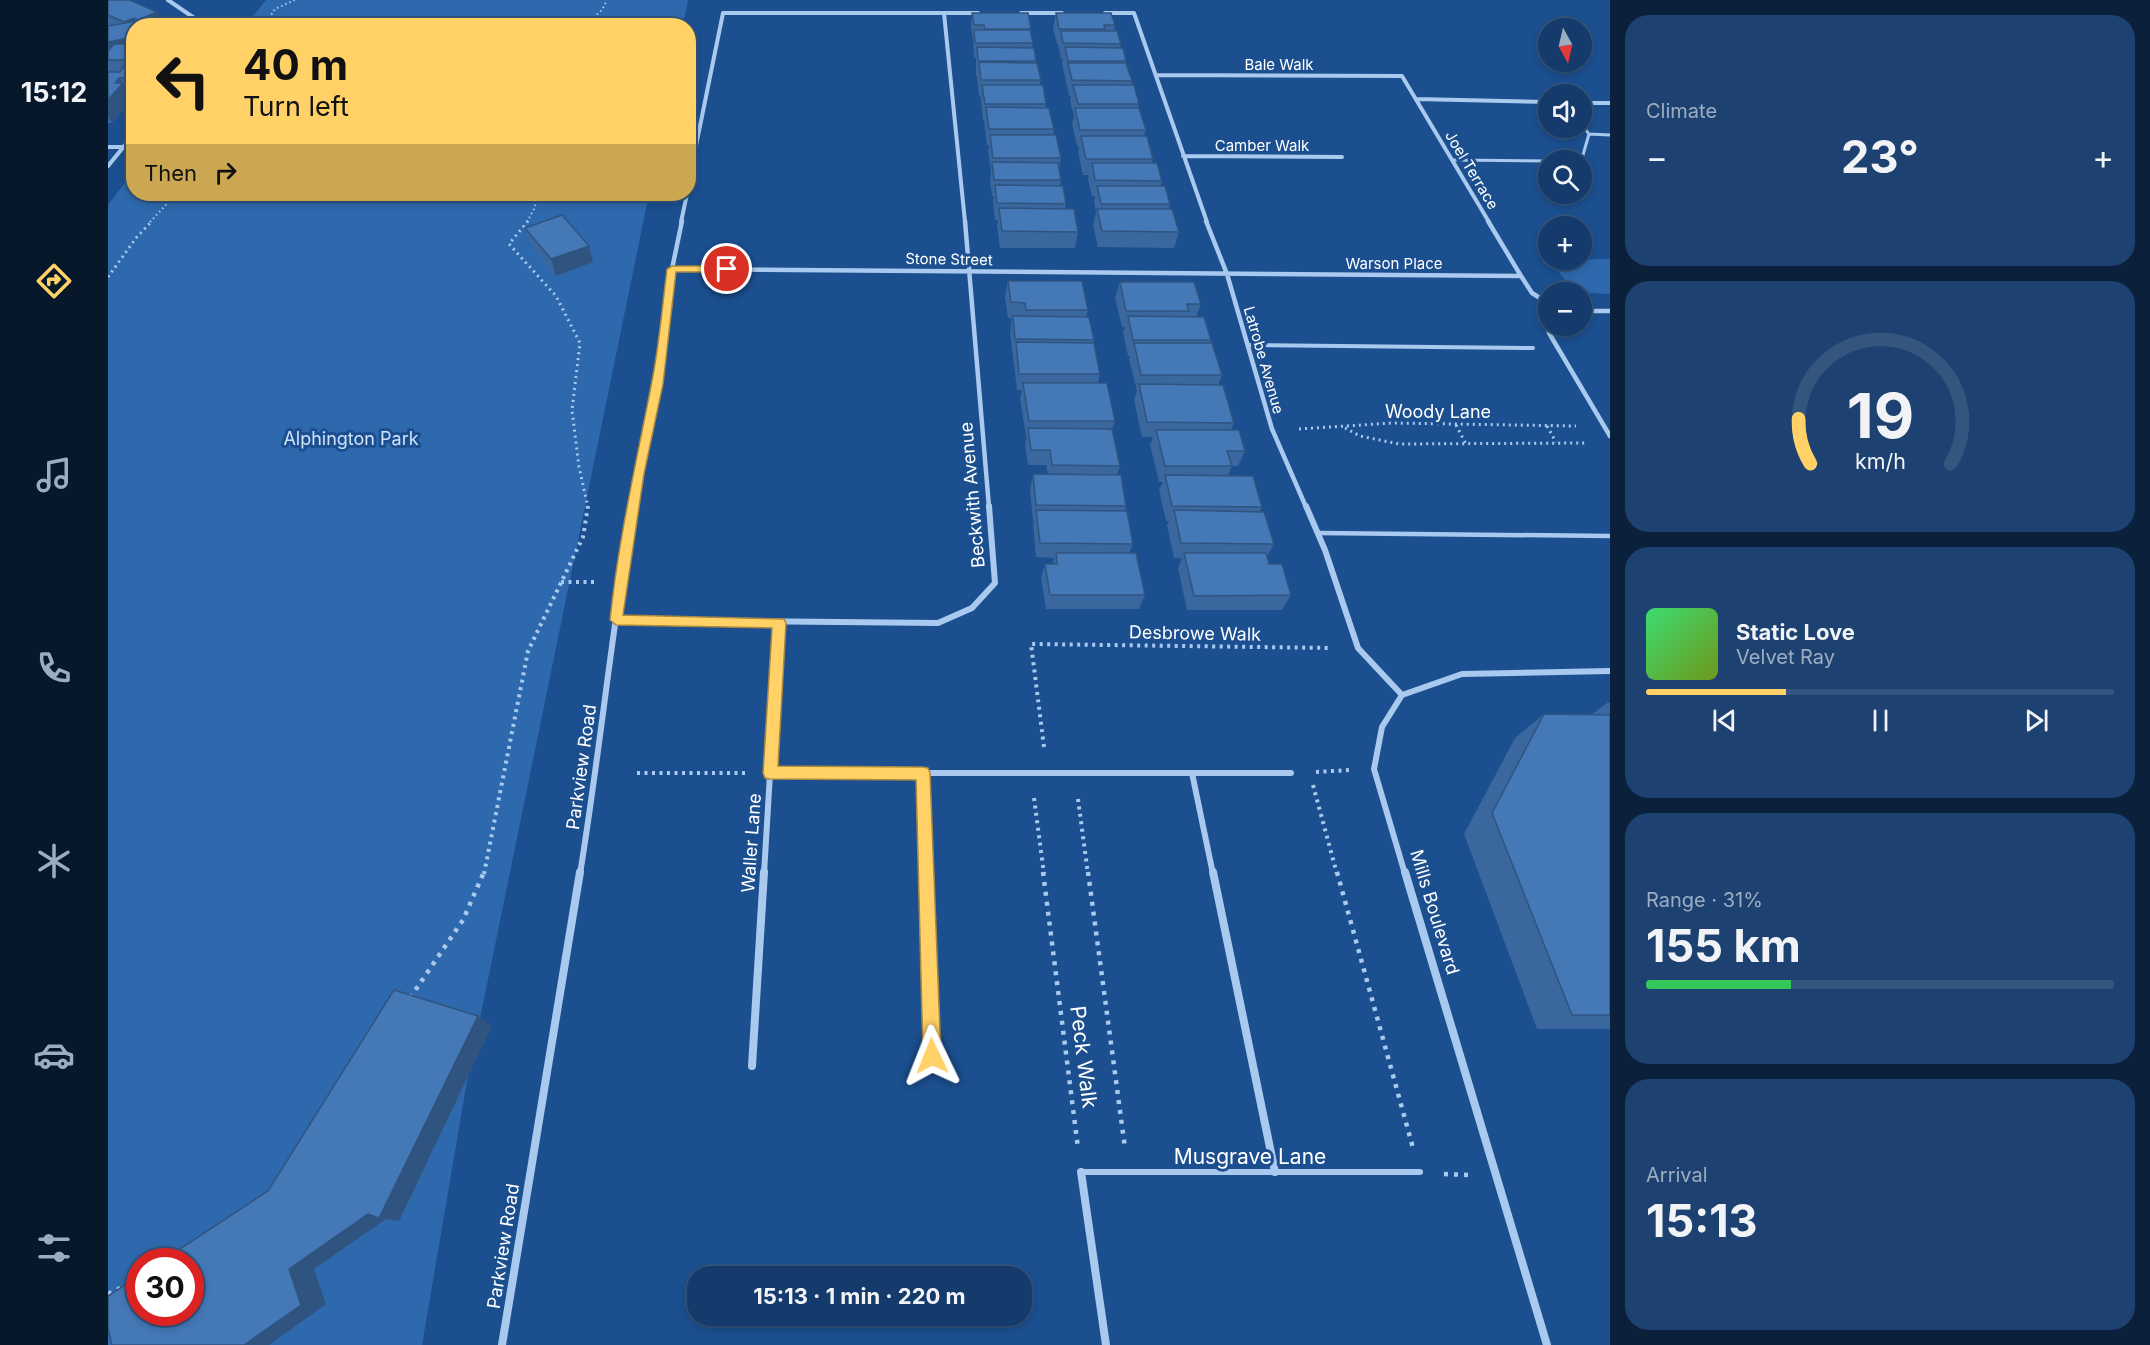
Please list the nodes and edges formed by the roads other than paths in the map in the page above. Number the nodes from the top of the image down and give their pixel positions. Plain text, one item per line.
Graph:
1 (168, 0) edge
2 (1015, 13) edge
3 (1063, 13) edge
4 (1099, 13) edge
5 (944, 14) junction
6 (980, 14) edge
7 (194, 18) edge
8 (1156, 75) junction
9 (1402, 76) joint
10 (1416, 99) junction
11 (1538, 102) edge
12 (1592, 103) edge
13 (1610, 104) edge
14 (1592, 134) edge
15 (1610, 135) edge
16 (126, 143) edge
17 (696, 146) edge
18 (108, 147) edge
19 (123, 147) junction
20 (1183, 156) junction
21 (1342, 157) dead end
22 (1452, 160) junction
23 (1538, 161) edge
24 (108, 166) edge
25 (686, 201) edge
26 (672, 269) junction
27 (970, 271) junction
28 (1227, 274) junction
29 (1521, 276) junction
30 (1538, 297) edge
31 (1592, 311) edge
32 (1610, 311) edge
33 (1551, 336) edge
34 (1249, 345) junction
35 (1533, 348) dead end
36 (1604, 427) junction
37 (1610, 431) edge
38 (1610, 436) edge
39 (1318, 533) junction
40 (1610, 536) edge
41 (616, 620) junction
42 (779, 623) junction
43 (1610, 671) edge
44 (1402, 695) junction
45 (770, 773) junction
46 (923, 773) junction
47 (1192, 773) junction
48 (1291, 773) road end
49 (932, 1056) dead end
50 (752, 1066) dead end
51 (1275, 1172) junction
52 (1420, 1172) road end
53 (1081, 1173) joint
54 (502, 1345) edge
55 (1106, 1345) edge
56 (1547, 1345) edge

1 - 7 street
2 - 3 street
4 - 8 street, Latrobe Avenue
5 - 6 street
5 - 17 street
5 - 27 street, Beckwith Avenue
8 - 9 street, Bale Walk
8 - 20 street, Latrobe Avenue
9 - 10 street, Joel Terrace
10 - 11 street
10 - 22 street, Joel Terrace
12 - 13 street
14 - 15 lane
16 - 19 street
18 - 19 street
19 - 24 street
20 - 21 street, Camber Walk
20 - 28 street, Latrobe Avenue
22 - 23 lane
22 - 29 street, Joel Terrace
25 - 26 street, Parkview Road
26 - 27 street, Stone Street
26 - 41 street, Parkview Road
27 - 28 street, Stone Street
27 - 42 street, Beckwith Avenue
28 - 29 street, Warson Place
28 - 34 street, Latrobe Avenue
29 - 30 street
31 - 32 street
33 - 36 street
34 - 35 lane
34 - 39 street, Latrobe Avenue
36 - 37 street
36 - 38 street
39 - 40 lane
39 - 44 street, Latrobe Avenue
41 - 42 street, Beckwith Avenue
41 - 54 street, Parkview Road
42 - 45 street, Waller Lane
43 - 44 street
44 - 56 street, Mills Boulevard
45 - 46 street
45 - 50 street, Waller Lane
46 - 47 street
46 - 49 street
47 - 48 street
47 - 51 street
51 - 52 lane, Musgrave Lane
51 - 53 lane, Musgrave Lane
53 - 55 street

